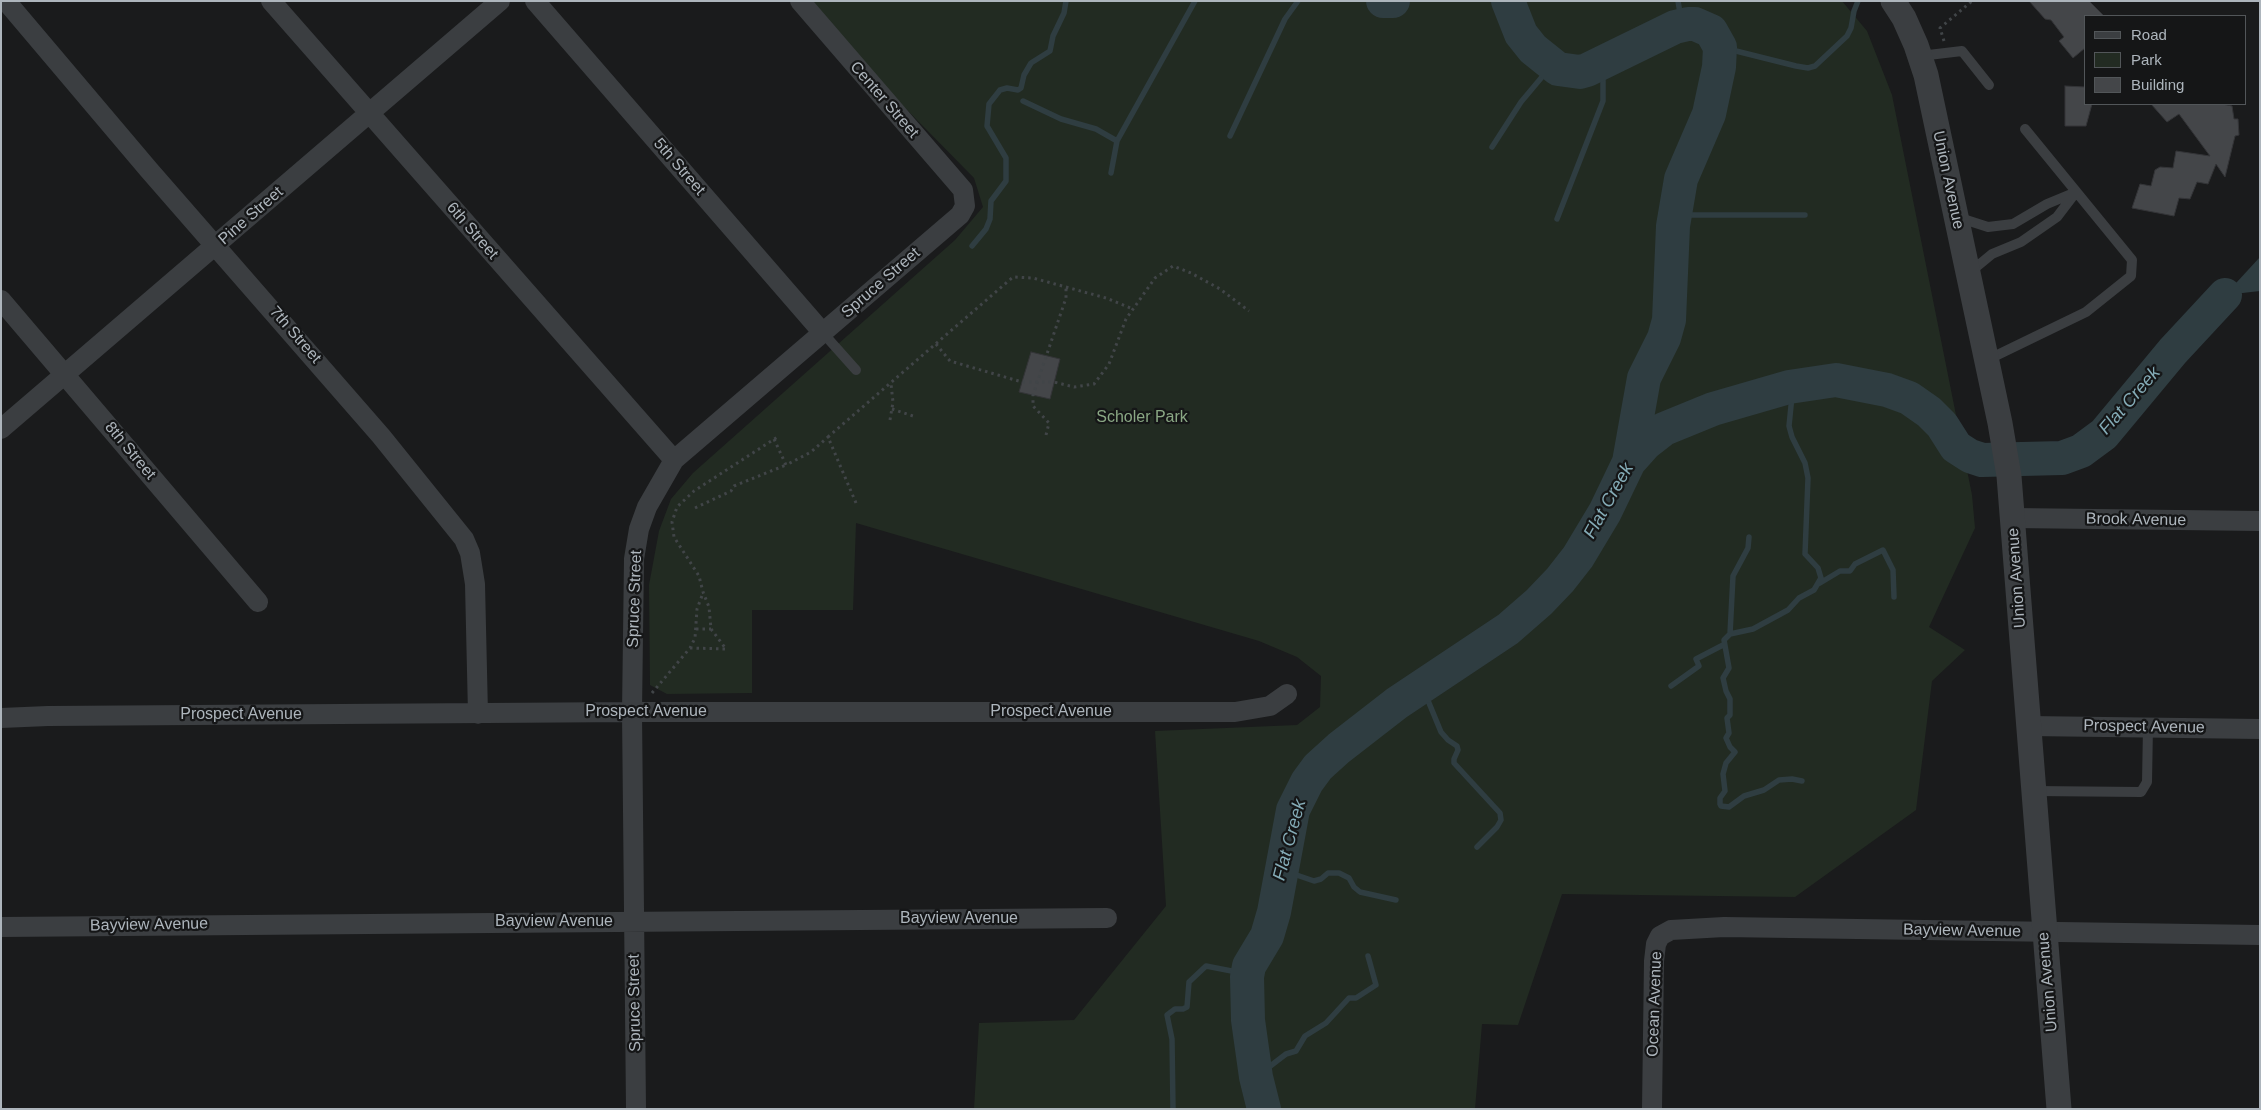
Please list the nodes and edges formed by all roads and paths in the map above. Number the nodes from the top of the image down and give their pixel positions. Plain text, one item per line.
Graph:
1 (6, 1) edge
2 (271, 1) edge
3 (500, 1) edge
4 (535, 1) edge
5 (800, 1) edge
6 (1892, 1) edge
7 (1972, 1) edge
8 (1946, 51) junction
9 (1920, 56) junction
10 (1989, 84) dead end
11 (368, 114) junction
12 (2025, 129) dead end
13 (2076, 192) junction
14 (965, 200) joint
15 (1956, 217) junction
16 (217, 245) junction
17 (1968, 274) junction
18 (1066, 288) junction
19 (1, 300) edge
20 (1133, 309) junction
21 (1249, 311) dead end
22 (823, 333) junction
23 (936, 344) junction
24 (1986, 361) junction
25 (856, 370) dead end
26 (66, 376) junction
27 (1038, 382) junction
28 (891, 383) junction
29 (892, 409) junction
30 (916, 417) dead end
31 (890, 420) dead end
32 (1, 429) edge
33 (1046, 435) dead end
34 (779, 436) dead end
35 (828, 437) junction
36 (774, 439) junction
37 (674, 460) junction
38 (786, 465) junction
39 (856, 503) dead end
40 (695, 508) dead end
41 (2012, 509) junction
42 (2260, 522) edge
43 (703, 592) junction
44 (258, 602) dead end
45 (696, 629) junction
46 (711, 629) junction
47 (690, 648) junction
48 (1287, 694) dead end
49 (632, 712) junction
50 (478, 714) junction
51 (1, 718) edge
52 (2028, 726) junction
53 (2148, 727) junction
54 (2260, 728) edge
55 (2033, 791) junction
56 (1107, 918) dead end
57 (634, 922) junction
58 (1, 927) edge
59 (1724, 927) joint
60 (2044, 932) junction
61 (2260, 935) edge
62 (636, 1109) edge
63 (1652, 1109) edge
64 (2060, 1109) edge

1 - 16 street, 7th Street
2 - 11 street, 6th Street
3 - 11 street, Pine Street
4 - 22 street, 5th Street
5 - 14 street, Center Street
6 - 9 street, Union Avenue
7 - 8 path
8 - 9 lane
8 - 10 lane
9 - 15 street, Union Avenue
11 - 16 street, Pine Street
11 - 37 street, 6th Street
12 - 13 lane
13 - 15 lane
13 - 17 lane
13 - 24 lane
14 - 22 street, Spruce Street
15 - 17 street, Union Avenue
16 - 26 street, Pine Street
16 - 50 street, 7th Street
17 - 24 street, Union Avenue
18 - 20 path
18 - 23 path
18 - 27 path
19 - 26 street, 8th Street
20 - 21 path
20 - 27 path
22 - 25 lane
22 - 37 street, Spruce Street
23 - 27 path
23 - 28 path
24 - 41 street, Union Avenue
26 - 32 street, Pine Street
26 - 44 street, 8th Street
27 - 33 path
28 - 29 path
28 - 35 path
29 - 30 path
29 - 31 path
34 - 36 path
35 - 38 path
35 - 39 path
36 - 38 path
36 - 43 path
37 - 49 street, Spruce Street
38 - 40 path
41 - 42 street, Brook Avenue
41 - 52 street, Union Avenue
43 - 45 path
43 - 46 path
45 - 46 path
45 - 47 path
46 - 47 path
47 - 49 path
48 - 49 street, Prospect Avenue
49 - 50 street, Prospect Avenue
49 - 57 street, Spruce Street
50 - 51 street, Prospect Avenue
52 - 53 street, Prospect Avenue
52 - 55 street, Union Avenue
53 - 54 street, Prospect Avenue
53 - 55 lane
55 - 60 street, Union Avenue
56 - 57 street, Bayview Avenue
57 - 58 street, Bayview Avenue
57 - 62 street, Spruce Street
59 - 60 street, Bayview Avenue
59 - 63 street, Ocean Avenue
60 - 61 street, Bayview Avenue
60 - 64 street, Union Avenue

